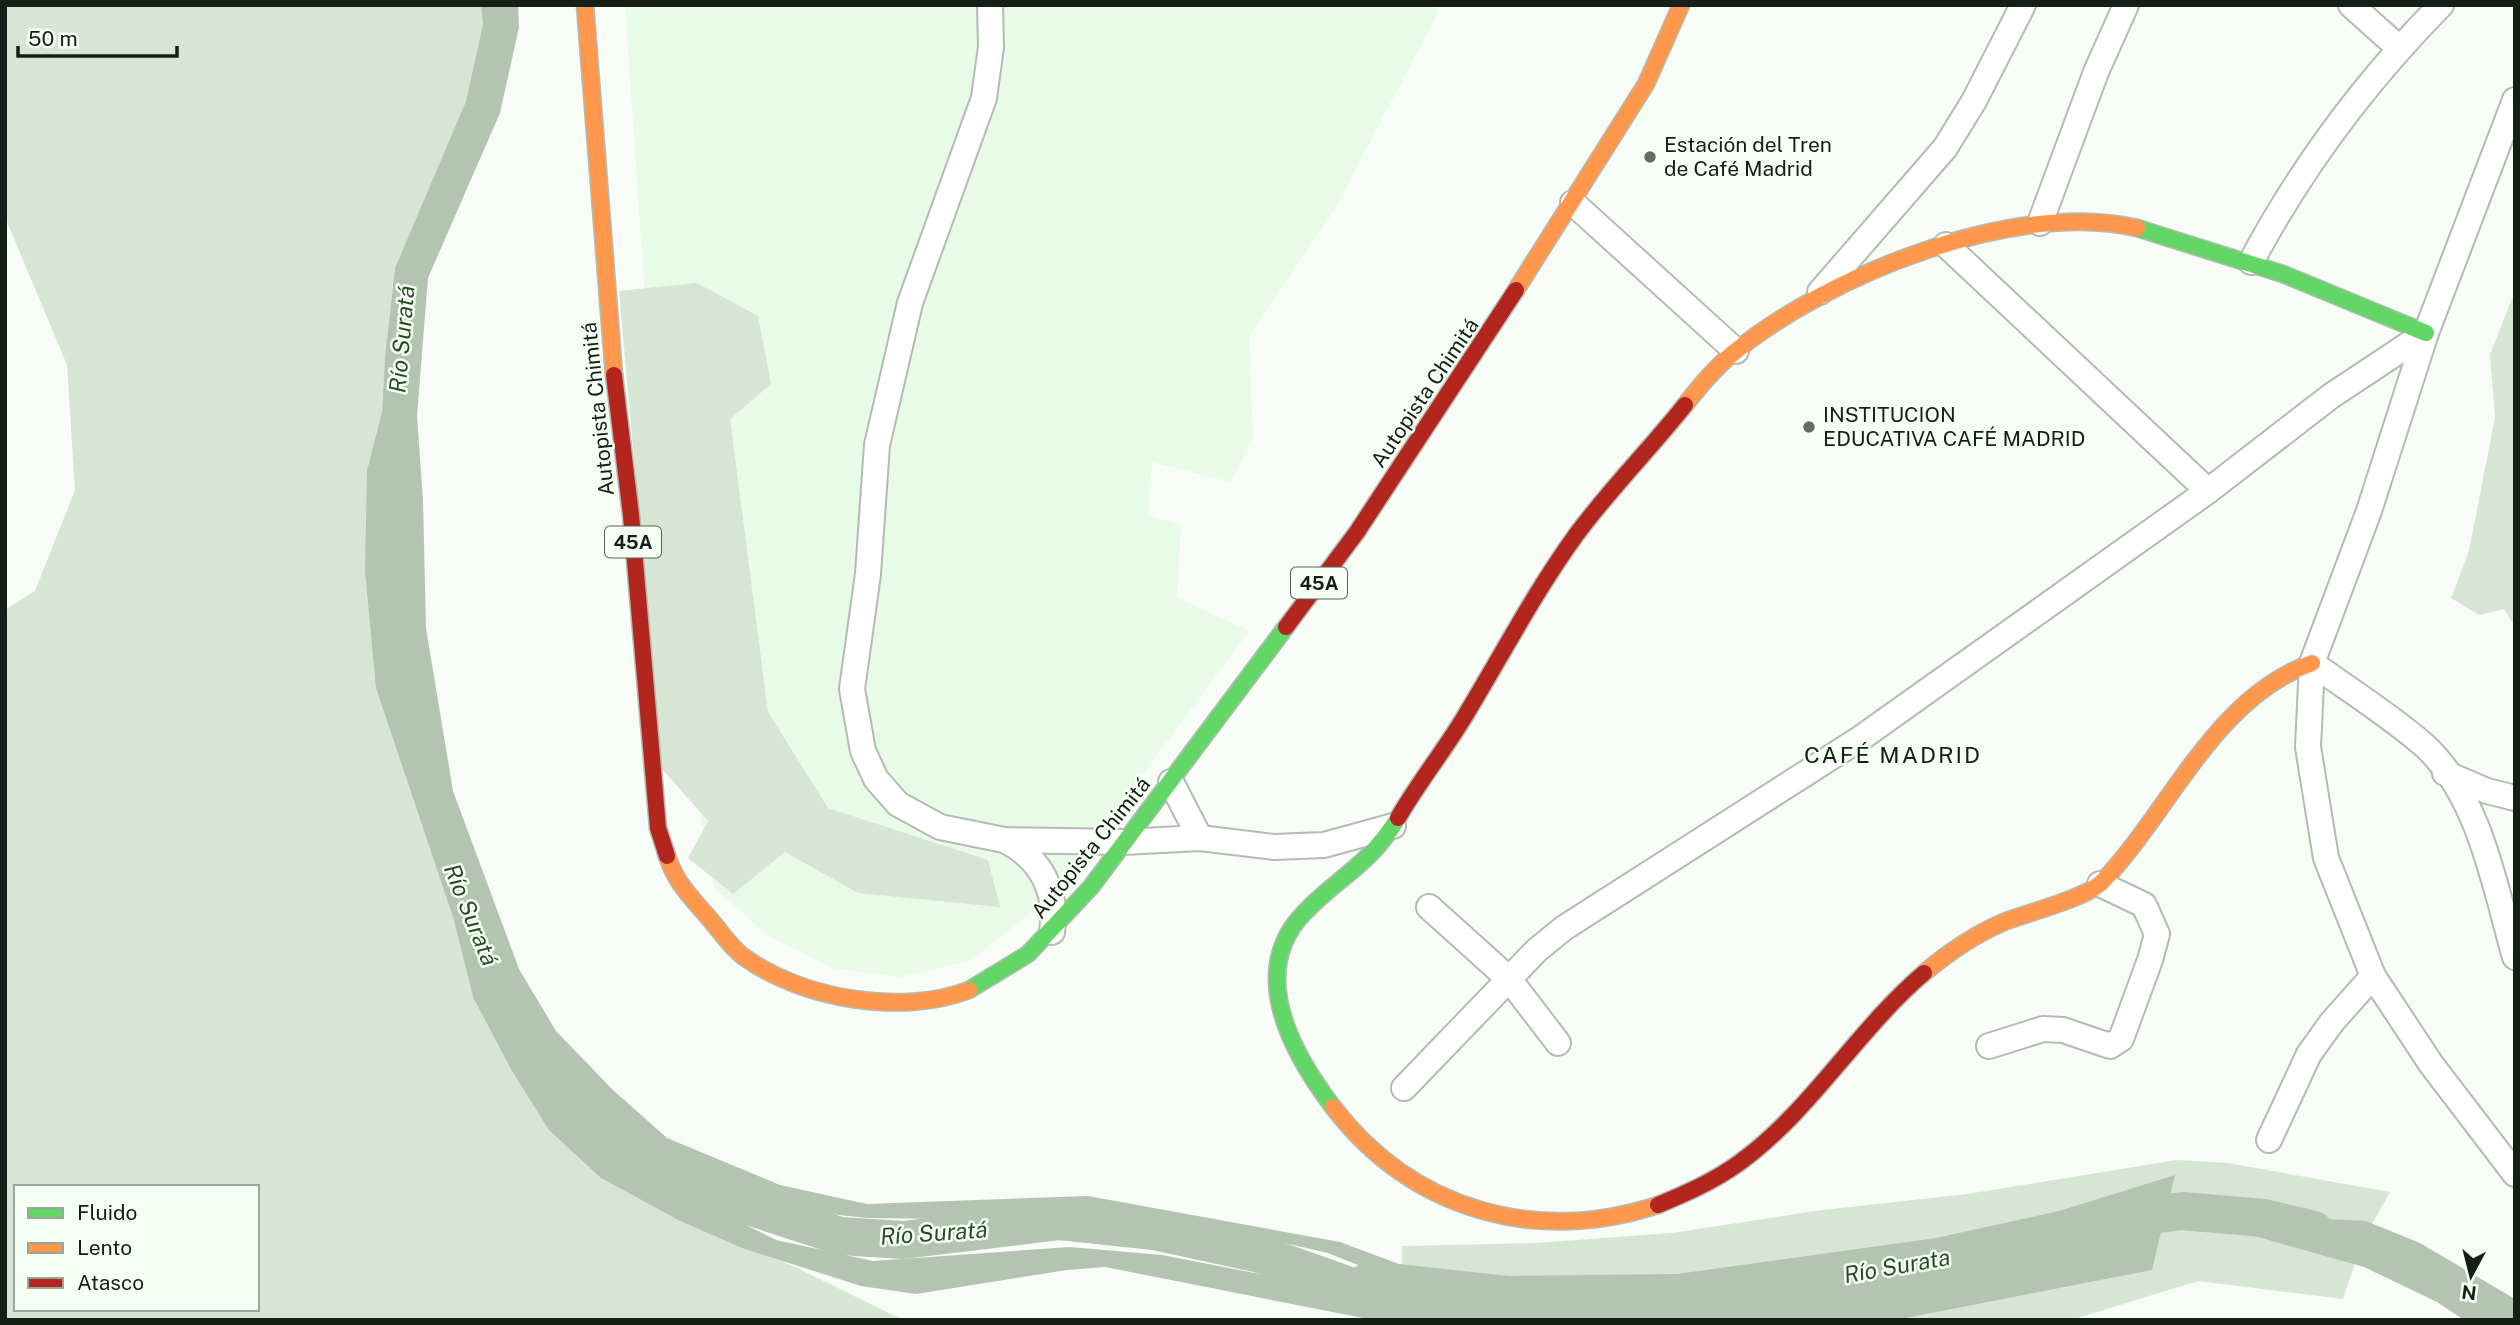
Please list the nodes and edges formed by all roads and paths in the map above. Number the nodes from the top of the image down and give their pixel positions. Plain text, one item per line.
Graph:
1 (585, 5) edge
2 (990, 5) edge
3 (1681, 5) edge
4 (2023, 5) edge
5 (2126, 5) edge
6 (2351, 5) edge
7 (2441, 5) edge
8 (2399, 48) junction
9 (2515, 100) edge
10 (1573, 203) junction
11 (2040, 223) junction
12 (1947, 245) junction
13 (2251, 262) junction
14 (1812, 300) junction
15 (2426, 333) junction
16 (1737, 351) junction
17 (2208, 492) junction
18 (2312, 663) junction
19 (2445, 773) junction
20 (1171, 782) junction
21 (2515, 798) edge
22 (1393, 826) junction
23 (1200, 838) junction
24 (1004, 839) junction
25 (1123, 842) junction
26 (2100, 884) junction
27 (1429, 908) dead end
28 (1052, 932) junction
29 (2515, 957) edge
30 (2373, 976) junction
31 (1508, 979) junction
32 (1558, 1043) dead end
33 (1989, 1046) dead end
34 (1404, 1088) dead end
35 (2269, 1140) dead end
36 (2515, 1174) edge

1 - 28 main road, Autopista Chimitá / 45A
2 - 24 street
3 - 10 main road, Autopista Chimitá / 45A
4 - 14 street
5 - 11 street
6 - 8 street
7 - 8 street
8 - 13 street
9 - 15 street
10 - 16 street
10 - 20 main road, Autopista Chimitá / 45A
11 - 12 main road
11 - 13 main road
12 - 14 main road
12 - 17 street
13 - 15 main road
14 - 16 main road
15 - 17 street
15 - 18 street
16 - 22 main road
17 - 31 street
18 - 19 street
18 - 26 main road
18 - 30 street
19 - 21 street
19 - 29 street
20 - 23 street
20 - 25 main road, Autopista Chimitá / 45A
22 - 23 street
22 - 26 main road
23 - 25 street
24 - 25 street
24 - 28 street
25 - 28 main road, Autopista Chimitá / 45A
26 - 33 street
27 - 31 street
30 - 35 street
30 - 36 street
31 - 32 street
31 - 34 street

